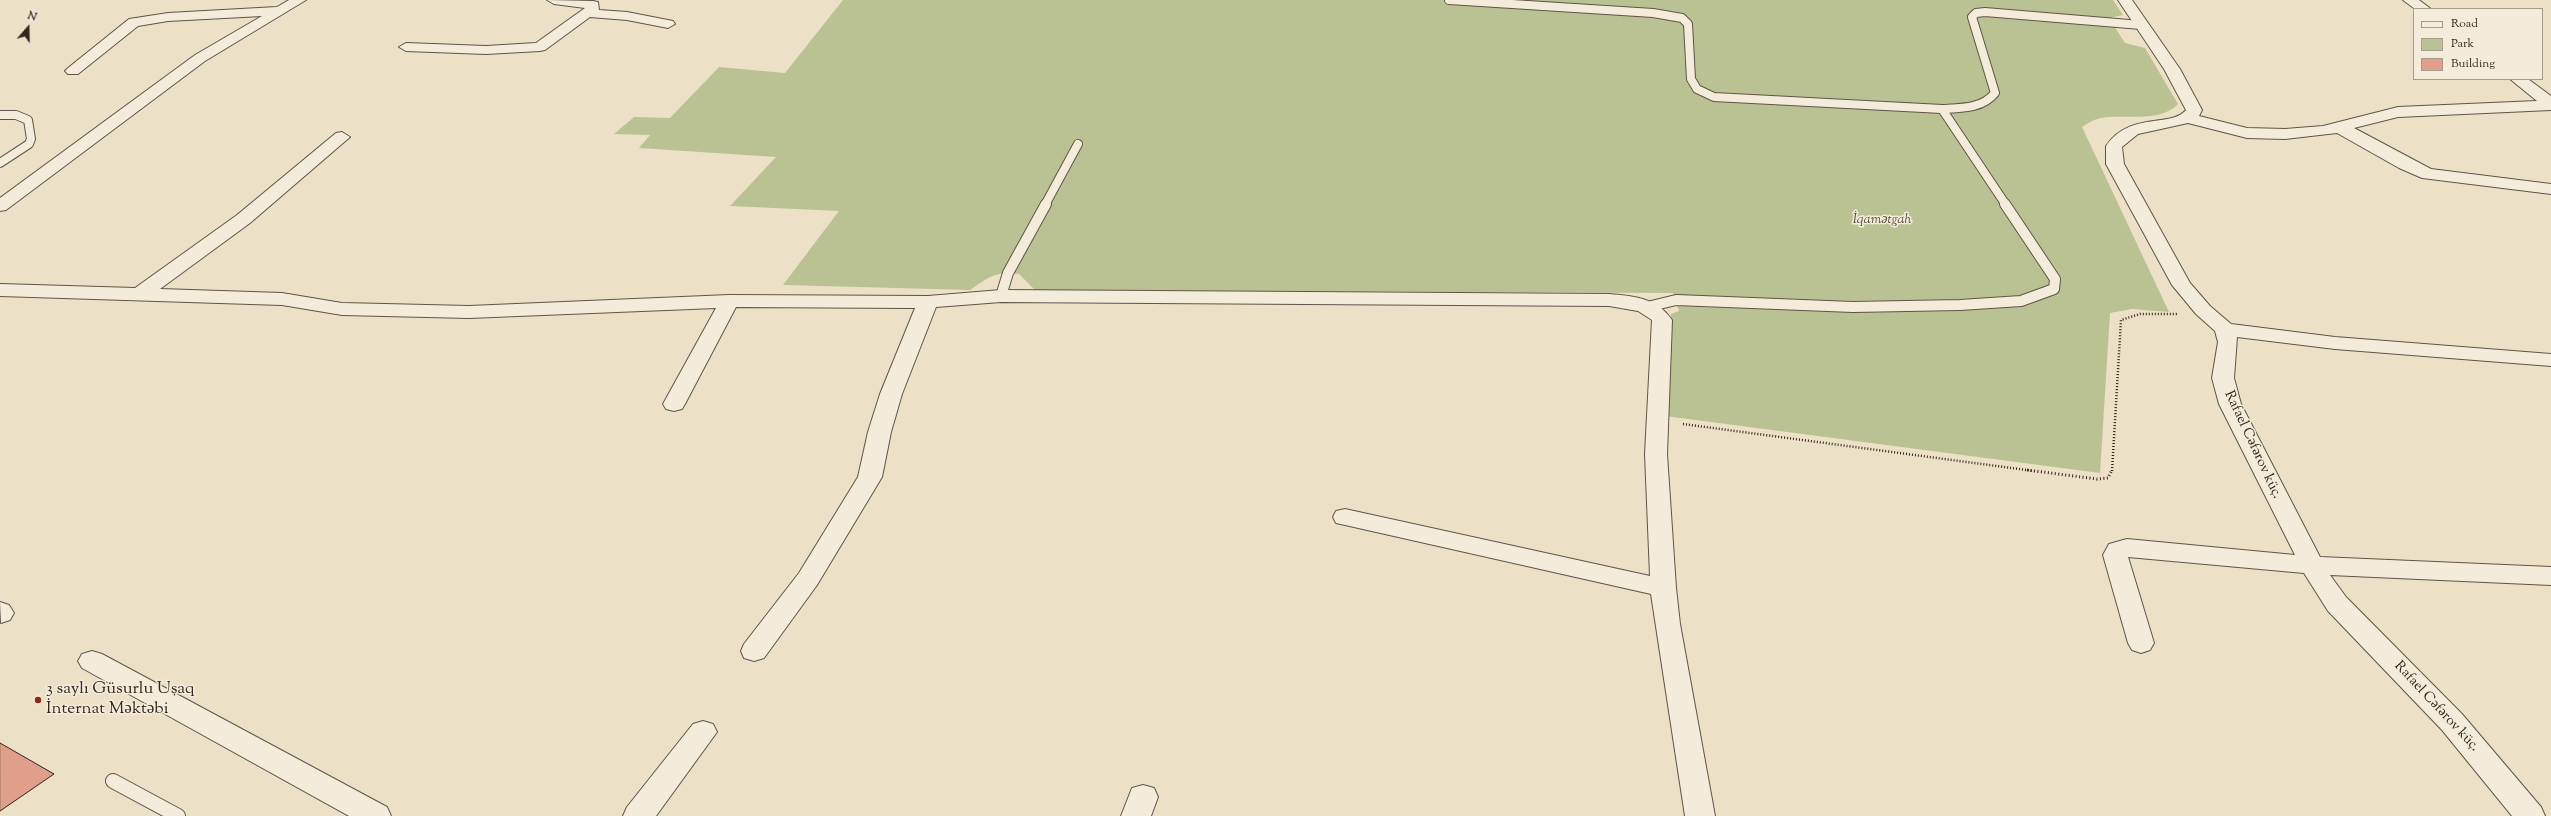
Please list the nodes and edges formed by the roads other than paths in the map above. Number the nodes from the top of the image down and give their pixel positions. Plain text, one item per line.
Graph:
1 (299, 0) edge
2 (554, 0) edge
3 (1449, 0) edge
4 (2124, 0) edge
5 (2410, 0) edge
6 (2422, 8) edge
7 (279, 11) junction
8 (587, 13) junction
9 (668, 24) dead end
10 (2141, 25) junction
11 (406, 47) dead end
12 (73, 71) dead end
13 (2519, 80) edge
14 (2551, 104) edge
15 (1942, 109) junction
16 (0, 115) edge
17 (2187, 118) junction
18 (2340, 128) junction
19 (342, 137) dead end
20 (1078, 144) dead end
21 (0, 164) edge
22 (2551, 189) edge
23 (0, 206) edge
24 (0, 290) edge
25 (140, 294) junction
26 (1001, 296) junction
27 (729, 301) junction
28 (928, 302) junction
29 (1647, 307) junction
30 (2225, 329) junction
31 (2551, 360) edge
32 (674, 404) dead end
33 (1345, 517) dead end
34 (2311, 565) junction
35 (2551, 576) edge
36 (1663, 588) junction
37 (2141, 643) dead end
38 (754, 651) dead end
39 (92, 661) dead end
40 (703, 732) dead end
41 (113, 781) dead end
42 (167, 814) edge
43 (376, 816) edge
44 (638, 816) edge
45 (1700, 816) edge
46 (2530, 816) edge

1 - 7 street
2 - 8 street
3 - 15 lane
4 - 10 street
5 - 6 street
7 - 12 street
7 - 23 street
8 - 9 street
8 - 11 street
10 - 15 lane
10 - 17 street
13 - 14 street
14 - 18 street
15 - 29 lane
16 - 21 lane
17 - 18 street
17 - 30 street
18 - 22 street
19 - 25 street
20 - 26 lane
24 - 25 street
25 - 27 street
26 - 28 street
26 - 29 street
27 - 28 street
27 - 32 street
28 - 38 street
29 - 36 street
30 - 31 street
30 - 34 street, Rafael Cəfərov küç.
33 - 36 street
34 - 35 street
34 - 37 street
34 - 46 street, Rafael Cəfərov küç.
36 - 45 street
39 - 43 street
40 - 44 street
41 - 42 lane

